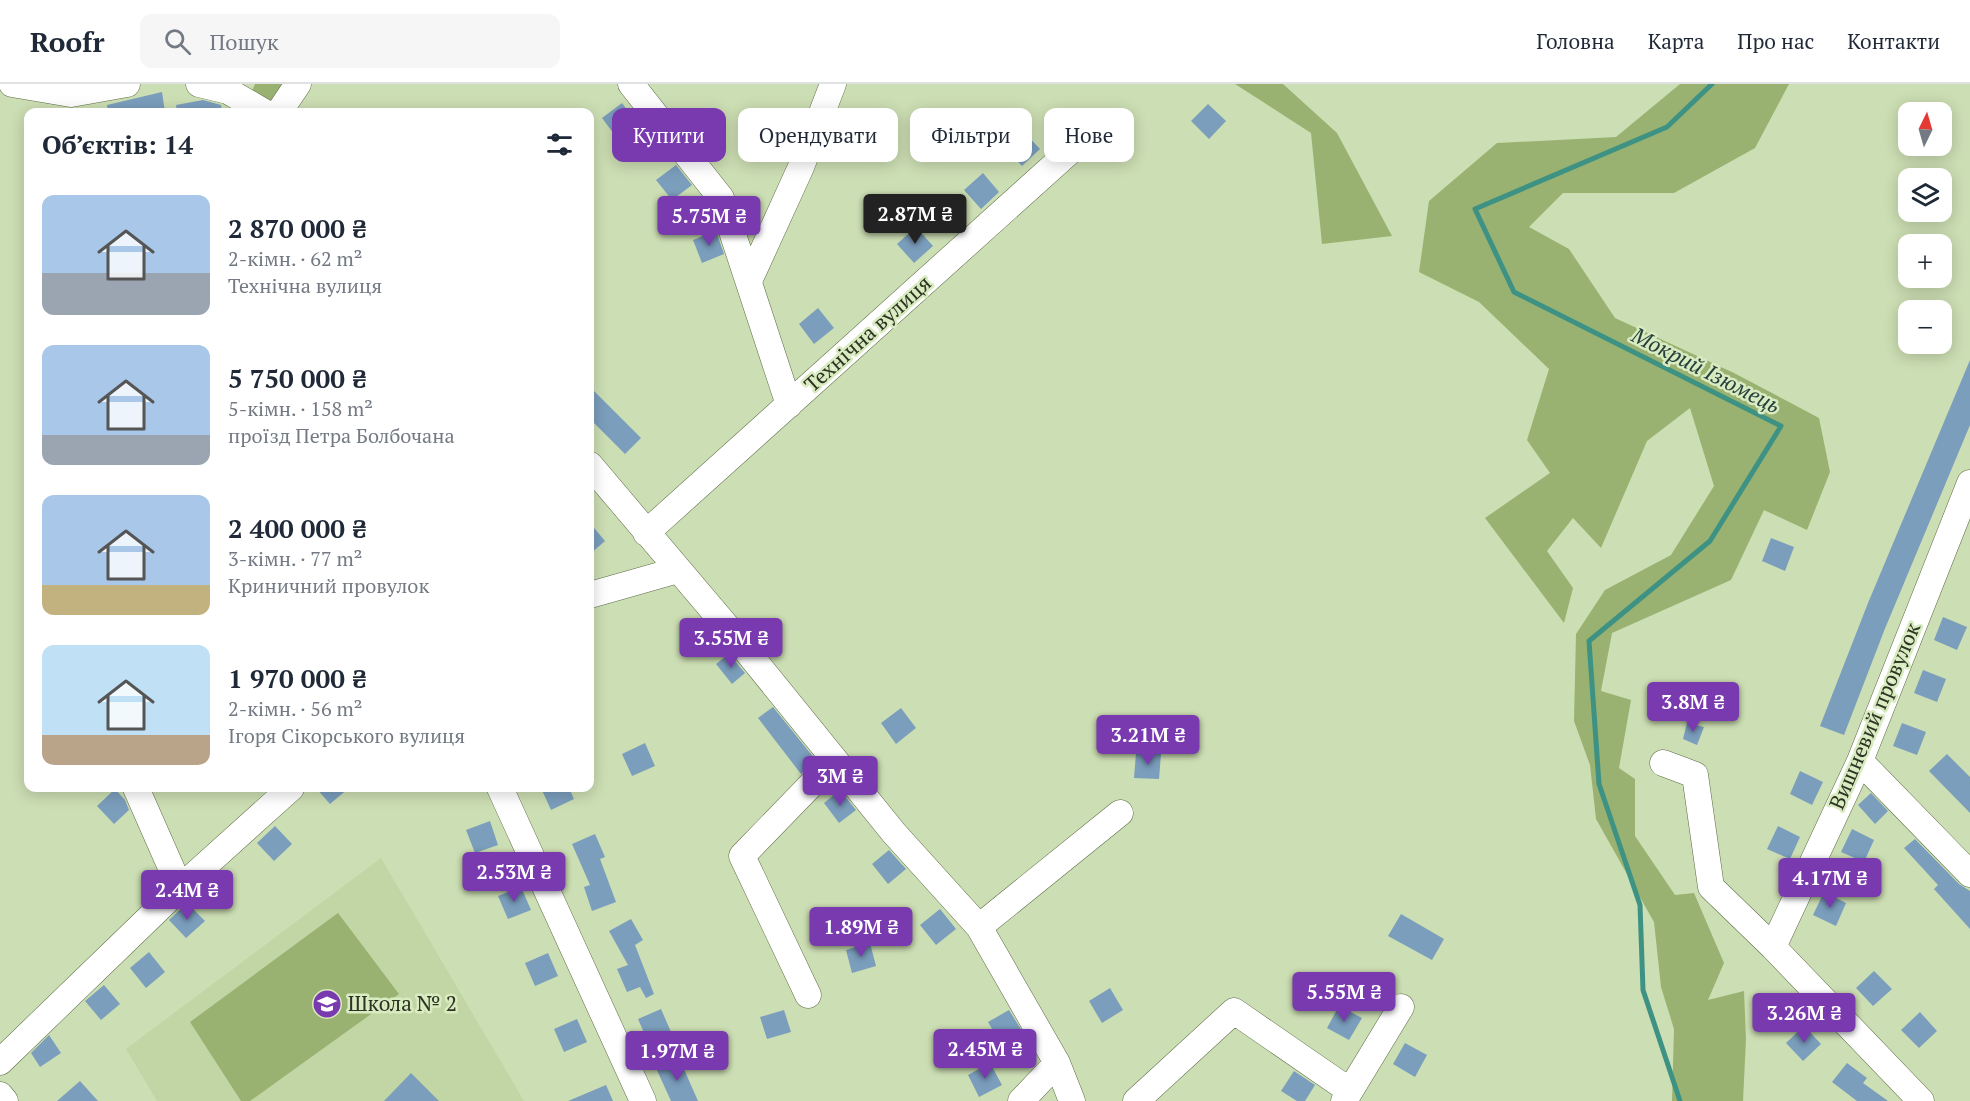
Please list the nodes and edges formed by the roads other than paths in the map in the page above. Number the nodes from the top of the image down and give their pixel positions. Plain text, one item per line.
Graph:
1 (12, 84) edge
2 (127, 84) edge
3 (199, 84) edge
4 (298, 84) edge
5 (631, 84) edge
6 (833, 84) edge
7 (257, 108) edge
8 (282, 108) edge
9 (1059, 162) edge
10 (749, 282) junction
11 (789, 405) junction
12 (594, 470) edge
13 (1970, 483) edge
14 (646, 533) junction
15 (678, 570) junction
16 (594, 594) edge
17 (835, 760) junction
18 (1860, 761) junction
19 (1663, 763) dead end
20 (138, 792) edge
21 (287, 792) edge
22 (502, 792) edge
23 (1120, 813) dead end
24 (1970, 874) edge
25 (180, 888) junction
26 (979, 927) junction
27 (1773, 947) junction
28 (808, 994) dead end
29 (1401, 1007) dead end
30 (0, 1062) edge
31 (1058, 1063) junction
32 (0, 1095) edge
33 (1347, 1096) edge
34 (5, 1101) edge
35 (643, 1101) edge
36 (1021, 1101) edge
37 (1072, 1101) edge
38 (1136, 1101) edge
39 (1921, 1101) edge

1 - 2 street
3 - 7 street
4 - 8 street
5 - 10 street
6 - 10 street
9 - 11 street, Технічна вулиця
10 - 11 street
11 - 14 street, Технічна вулиця
12 - 14 street
13 - 18 street, Вишневий провулок
14 - 15 street
15 - 16 street
15 - 17 street
17 - 26 street
17 - 28 street
18 - 24 street
18 - 27 street, Вишневий провулок
19 - 27 street
20 - 25 street
21 - 25 street
22 - 35 street
23 - 26 street
25 - 30 street
26 - 31 street
27 - 39 street
29 - 33 street
31 - 36 street
31 - 37 street
32 - 34 street
33 - 38 street

